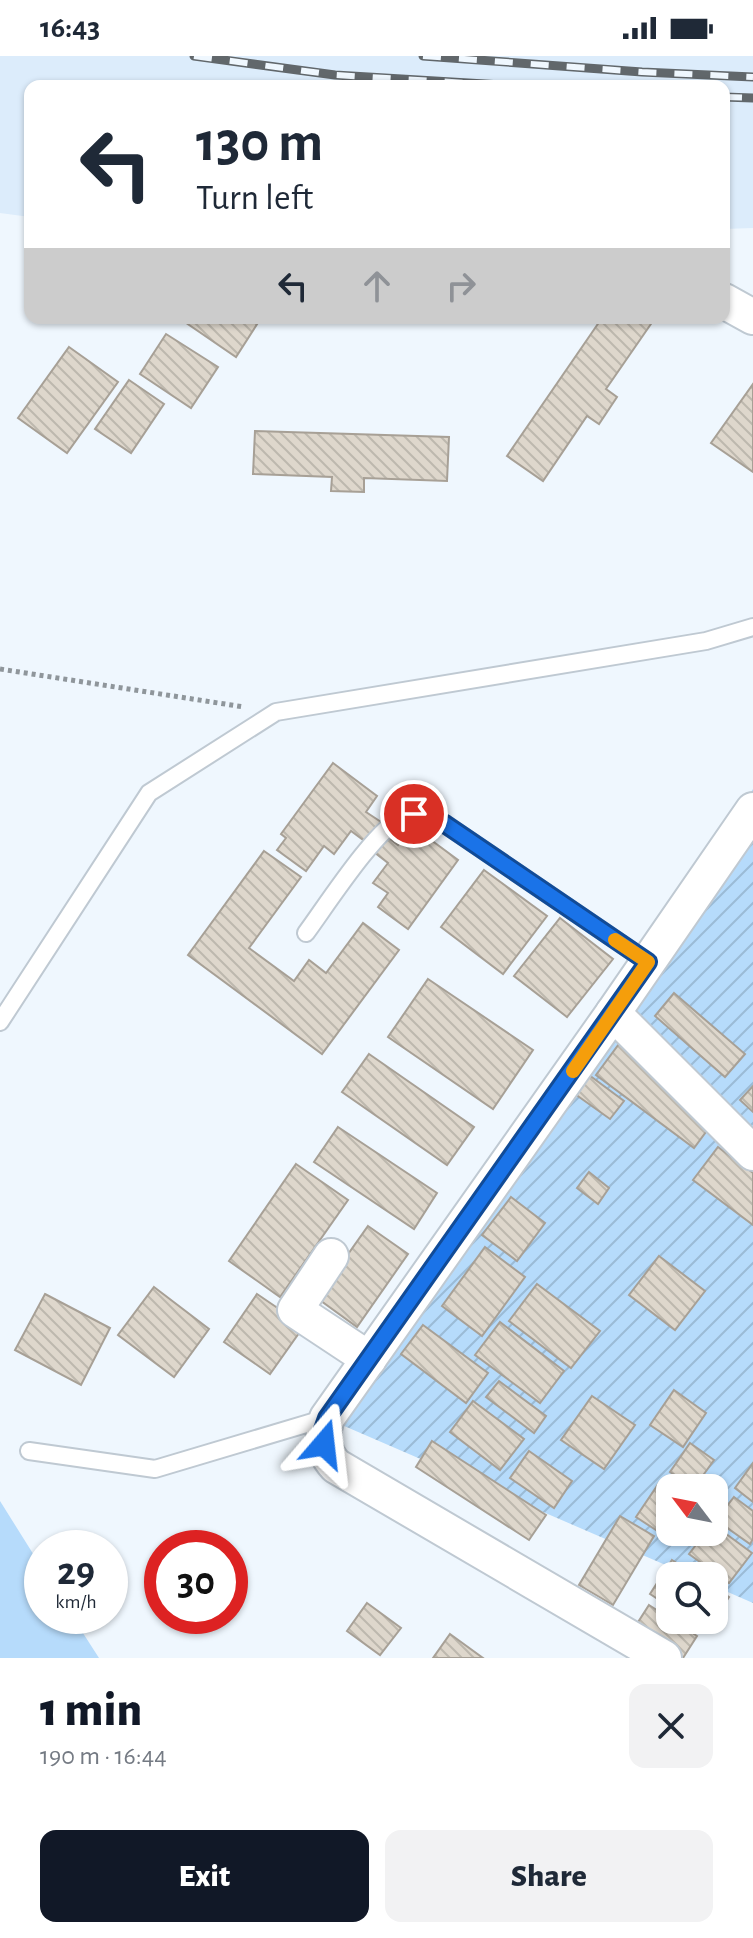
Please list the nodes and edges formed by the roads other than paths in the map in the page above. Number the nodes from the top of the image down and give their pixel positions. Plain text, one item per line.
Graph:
1 (730, 304) edge
2 (753, 317) edge
3 (753, 627) edge
4 (753, 810) edge
5 (306, 933) dead end
6 (648, 962) junction
7 (613, 1013) junction
8 (0, 1022) edge
9 (753, 1153) edge
10 (331, 1256) dead end
11 (369, 1359) junction
12 (327, 1418) junction
13 (29, 1451) dead end
14 (664, 1658) edge

1 - 2 street
3 - 8 lane
4 - 6 street
5 - 6 lane
6 - 7 street
7 - 9 street
7 - 11 street
10 - 11 street
11 - 12 street
12 - 13 lane
12 - 14 street

